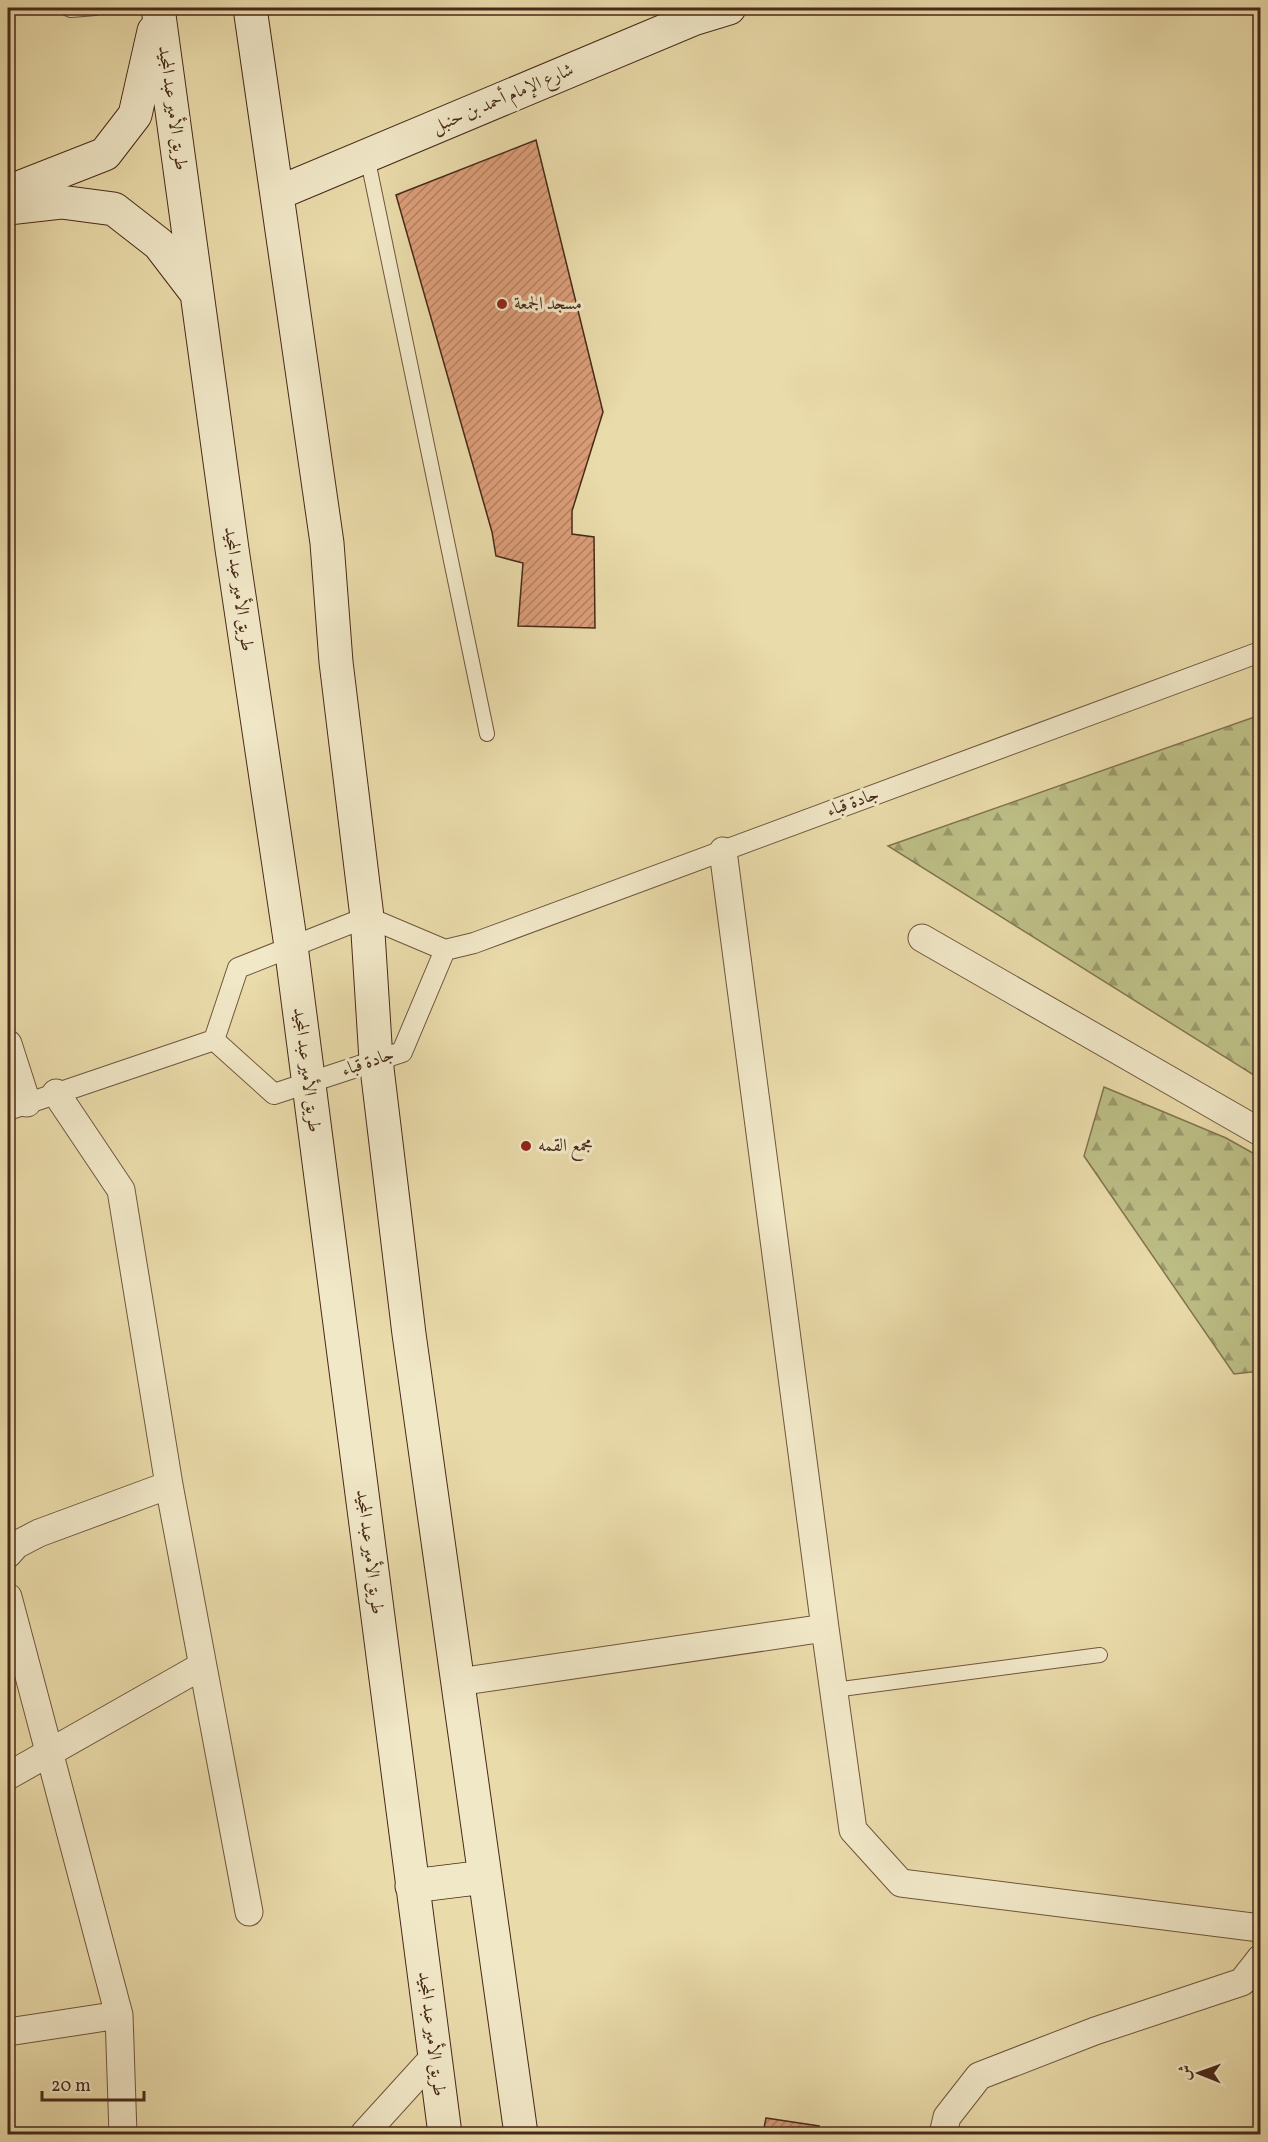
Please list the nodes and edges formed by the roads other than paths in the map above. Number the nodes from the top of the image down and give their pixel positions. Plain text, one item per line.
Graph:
1 (66, 8) edge
2 (95, 8) edge
3 (250, 8) edge
4 (729, 8) edge
5 (159, 10) edge
6 (367, 156) junction
7 (8, 192) edge
8 (278, 193) junction
9 (8, 208) edge
10 (197, 293) junction
11 (1260, 652) edge
12 (487, 734) dead end
13 (723, 851) junction
14 (367, 917) junction
15 (922, 938) dead end
16 (291, 946) junction
17 (445, 950) junction
18 (214, 1040) junction
19 (8, 1044) edge
20 (308, 1083) junction
21 (56, 1092) junction
22 (17, 1106) edge
23 (1260, 1132) edge
24 (169, 1485) junction
25 (8, 1554) edge
26 (8, 1597) edge
27 (825, 1628) junction
28 (1100, 1655) dead end
29 (202, 1666) junction
30 (458, 1682) junction
31 (834, 1690) junction
32 (50, 1752) junction
33 (8, 1776) edge
34 (485, 1877) junction
35 (412, 1886) junction
36 (249, 1912) dead end
37 (1260, 1928) edge
38 (1260, 1959) edge
39 (119, 2015) junction
40 (8, 2032) edge
41 (434, 2057) junction
42 (123, 2134) edge
43 (364, 2134) edge
44 (445, 2134) edge
45 (521, 2134) edge
46 (943, 2134) edge

1 - 2 lane
3 - 8 main road
4 - 6 main road, شارع الإمام أحمد بن حنبل
5 - 7 main road
5 - 10 main road, طريق الأمير عبد المجيد
6 - 8 main road, شارع الإمام أحمد بن حنبل
6 - 12 lane
8 - 14 main road
9 - 10 main road
10 - 16 main road, طريق الأمير عبد المجيد
11 - 13 street, جادة قباء
13 - 17 street, جادة قباء
13 - 27 street
14 - 16 street
14 - 17 street
14 - 30 main road
15 - 23 street
16 - 18 street
16 - 20 main road, طريق الأمير عبد المجيد
17 - 20 street, جادة قباء
18 - 20 street, جادة قباء
18 - 21 street
19 - 22 street
20 - 35 main road, طريق الأمير عبد المجيد
21 - 22 street
21 - 24 street
24 - 25 street
24 - 29 street
26 - 32 street
27 - 30 street
27 - 31 street
28 - 31 lane
29 - 32 street
29 - 36 street
30 - 34 main road
31 - 37 street
32 - 33 street
32 - 39 street
34 - 35 main road
34 - 45 main road
35 - 41 main road, طريق الأمير عبد المجيد
38 - 46 street
39 - 40 street
39 - 42 street
41 - 43 street
41 - 44 main road, طريق الأمير عبد المجيد

